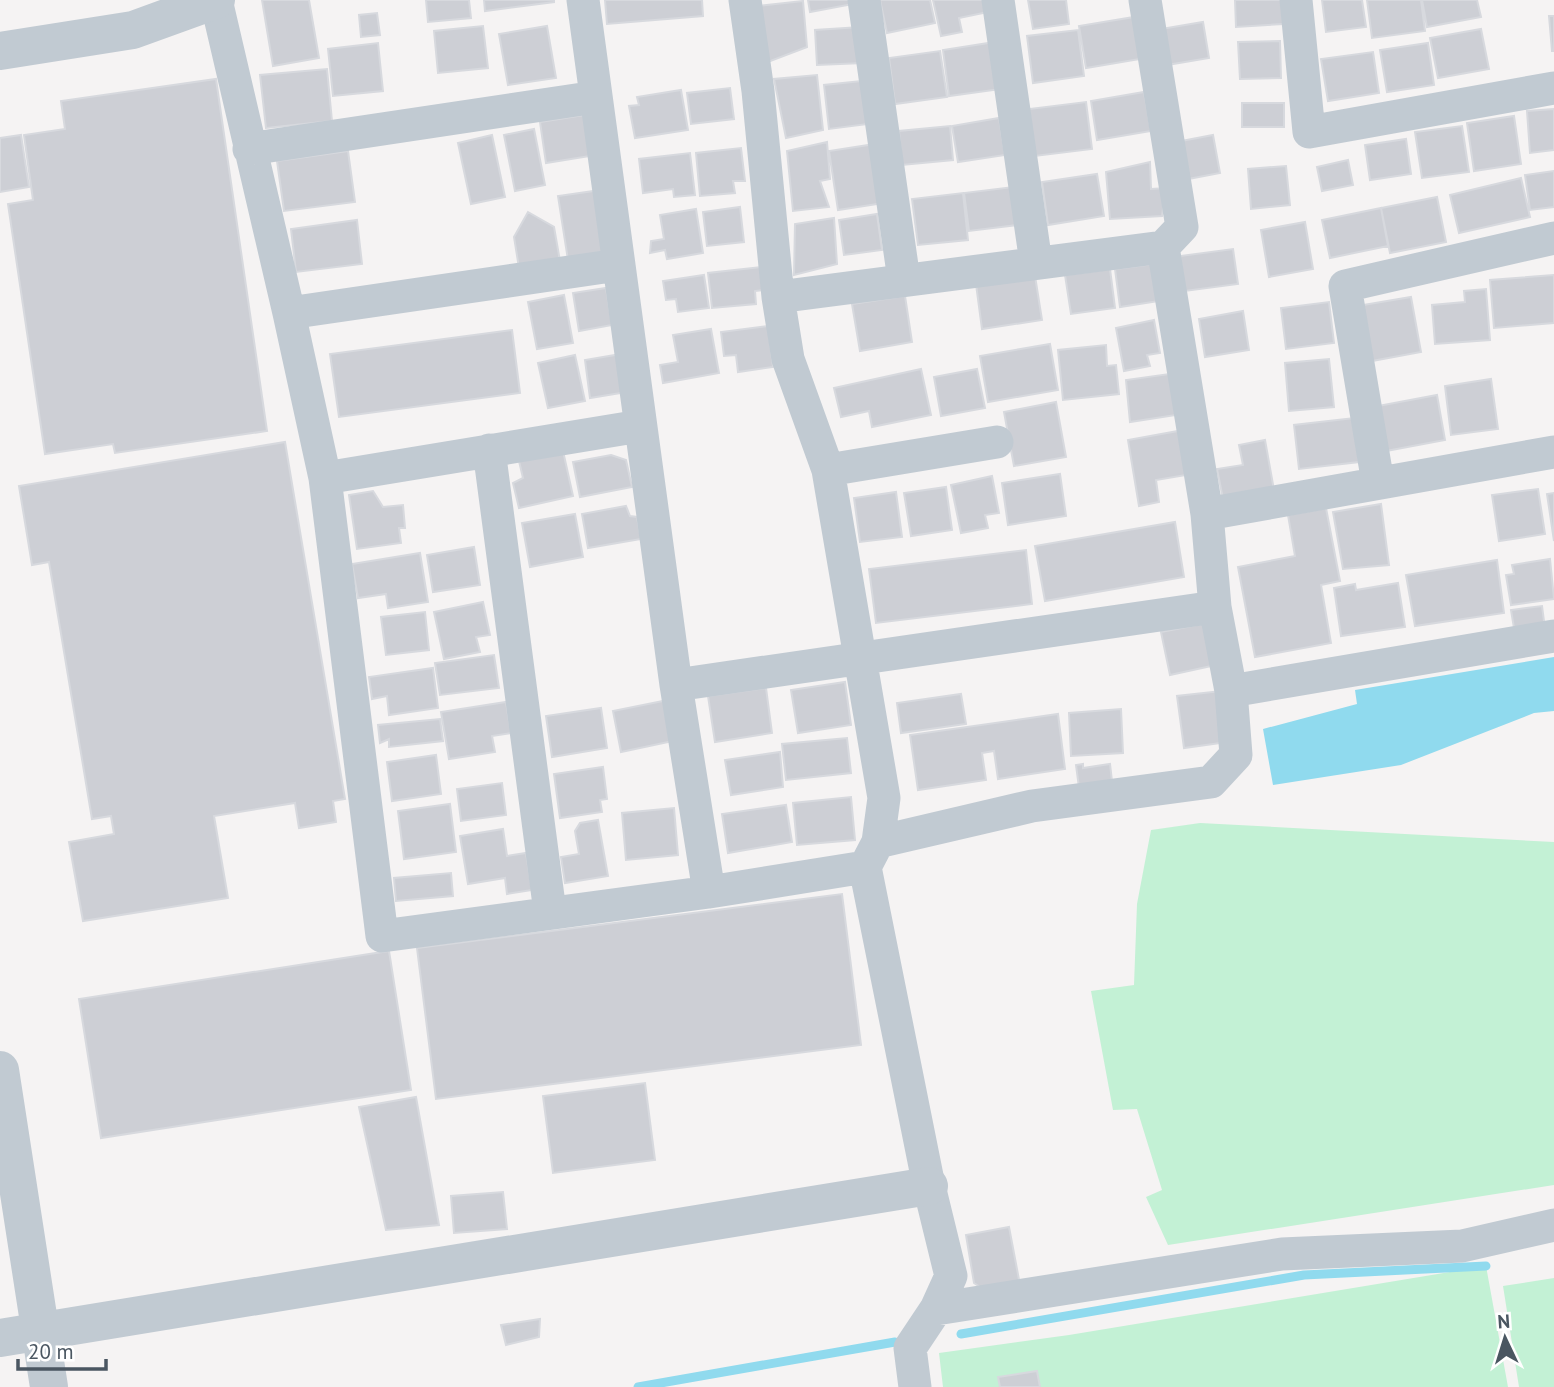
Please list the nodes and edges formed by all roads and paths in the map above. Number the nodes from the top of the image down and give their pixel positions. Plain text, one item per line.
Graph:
1 (216, 0) edge
2 (583, 0) edge
3 (745, 0) edge
4 (864, 0) edge
5 (998, 0) edge
6 (1145, 0) edge
7 (1296, 0) edge
8 (0, 51) edge
9 (1554, 88) edge
10 (596, 97) junction
11 (249, 149) junction
12 (1554, 238) edge
13 (1163, 247) junction
14 (1036, 263) junction
15 (618, 265) junction
16 (904, 281) junction
17 (778, 297) junction
18 (289, 313) junction
19 (640, 426) junction
20 (997, 442) dead end
21 (489, 450) junction
22 (1554, 453) edge
23 (828, 470) junction
24 (325, 478) junction
25 (1378, 483) junction
26 (1207, 514) junction
27 (1215, 607) junction
28 (1554, 636) edge
29 (862, 658) junction
30 (676, 685) junction
31 (1231, 691) junction
32 (872, 855) junction
33 (709, 892) junction
34 (551, 912) junction
35 (0, 1070) edge
36 (929, 1185) junction
37 (1554, 1225) edge
38 (936, 1309) junction
39 (40, 1331) junction
40 (0, 1338) edge
41 (49, 1387) edge
42 (915, 1387) edge

1 - 8 street
1 - 11 street
2 - 10 street
3 - 17 street
4 - 16 street
5 - 14 street
6 - 13 street
7 - 9 street
10 - 11 street
10 - 15 street
11 - 18 street
12 - 25 street
13 - 14 street
13 - 26 street
14 - 16 street
15 - 18 street
15 - 19 street
16 - 17 street
17 - 23 street
18 - 24 street
19 - 21 street
19 - 30 street
20 - 23 street
21 - 24 street
21 - 34 street
22 - 25 street
23 - 29 street
24 - 34 street
25 - 26 street
26 - 27 street
27 - 29 street
27 - 31 street
28 - 31 street
29 - 30 street
29 - 32 street
30 - 33 street
31 - 32 street
32 - 33 street
32 - 36 street
33 - 34 street
35 - 39 street
36 - 38 street
36 - 39 street
37 - 38 street
38 - 42 street
39 - 40 street
39 - 41 street

